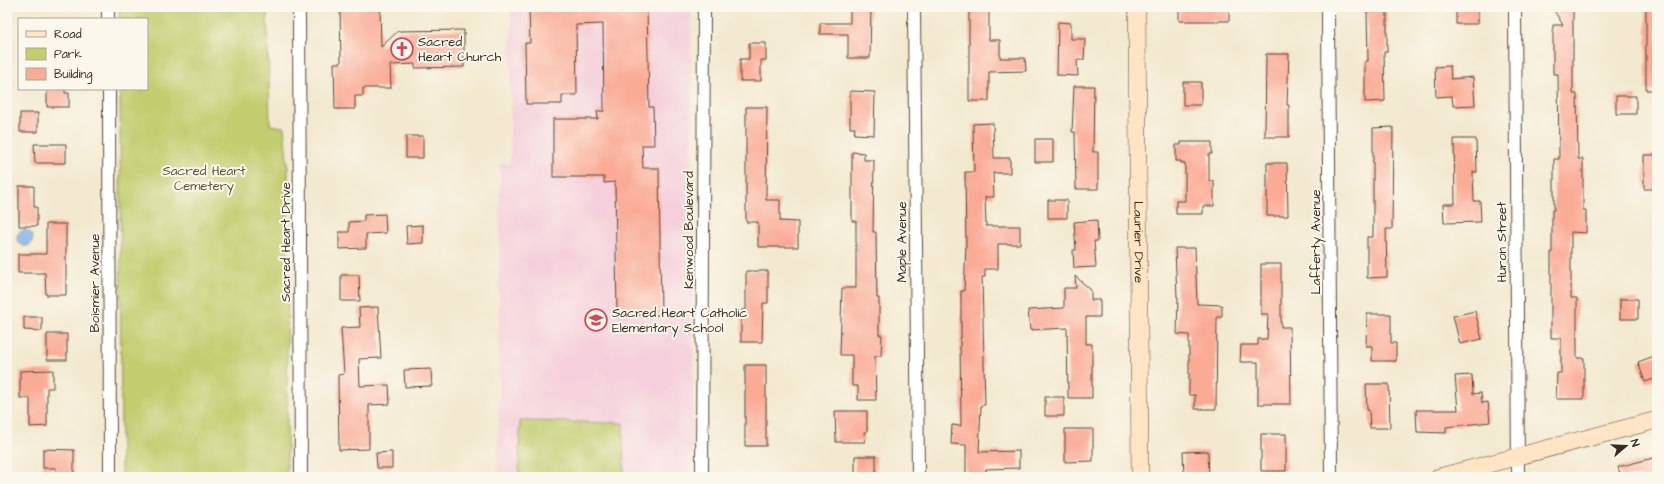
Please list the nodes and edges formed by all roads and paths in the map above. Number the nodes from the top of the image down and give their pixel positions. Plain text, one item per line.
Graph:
1 (108, 7) edge
2 (299, 7) edge
3 (704, 7) edge
4 (914, 7) edge
5 (1137, 7) edge
6 (1328, 7) edge
7 (1515, 7) edge
8 (108, 18) edge
9 (109, 90) edge
10 (1657, 420) edge
11 (1518, 457) junction
12 (110, 477) edge
13 (301, 477) edge
14 (702, 477) edge
15 (918, 477) edge
16 (1140, 477) edge
17 (1332, 477) edge
18 (1439, 477) edge
19 (1518, 477) edge

1 - 8 street
2 - 13 street, Sacred Heart Drive
3 - 14 street, Kenwood Boulevard
4 - 15 street, Maple Avenue
5 - 16 street, Laurier Drive
6 - 17 street, Lafferty Avenue
7 - 11 street, Huron Street
9 - 12 street, Boismier Avenue
10 - 11 street
11 - 18 street
11 - 19 street, Huron Street

